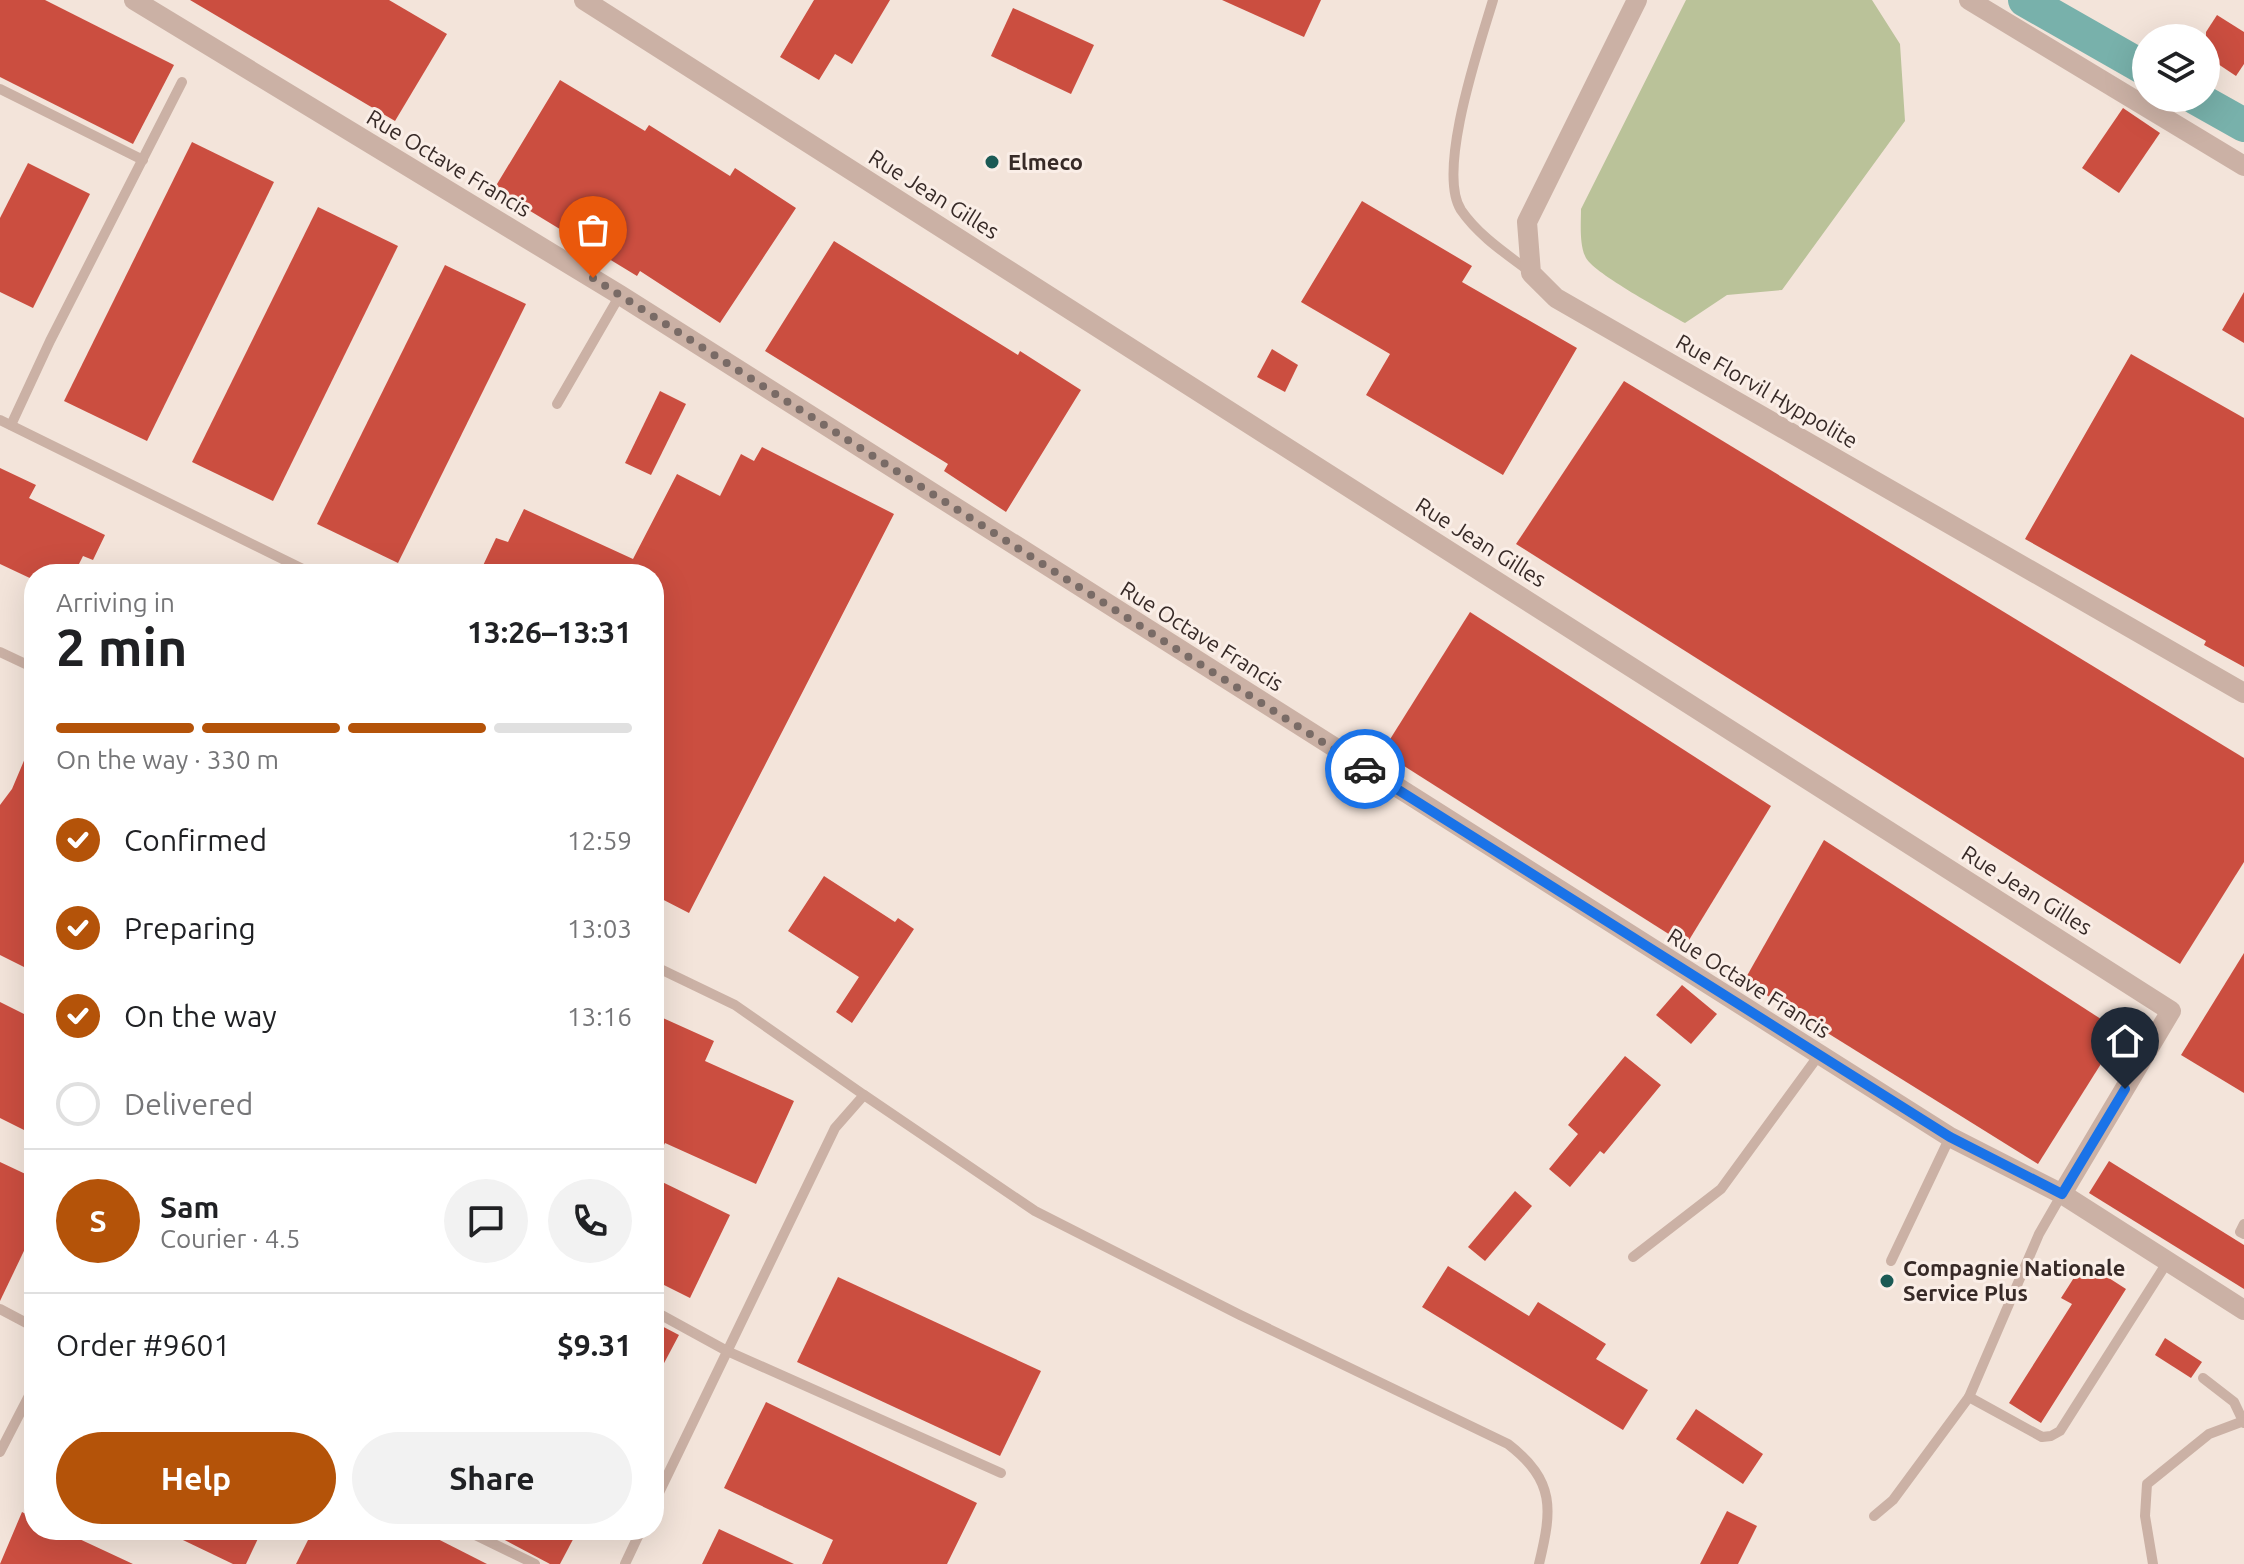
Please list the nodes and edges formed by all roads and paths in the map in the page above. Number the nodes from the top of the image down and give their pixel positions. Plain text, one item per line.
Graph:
1 (134, 0) edge
2 (584, 0) edge
3 (1493, 0) edge
4 (1637, 0) edge
5 (1969, 0) edge
6 (182, 82) dead end
7 (0, 89) edge
8 (143, 160) junction
9 (2244, 166) edge
10 (1531, 273) junction
11 (620, 295) junction
12 (557, 404) dead end
13 (0, 420) edge
14 (11, 425) junction
15 (293, 564) edge
16 (0, 652) edge
17 (24, 663) edge
18 (2244, 693) edge
19 (664, 971) edge
20 (1819, 1055) junction
21 (864, 1095) junction
22 (1950, 1137) junction
23 (2062, 1194) junction
24 (2244, 1224) edge
25 (2244, 1234) edge
26 (1633, 1257) dead end
27 (1891, 1261) dead end
28 (2168, 1261) junction
29 (0, 1309) edge
30 (2244, 1310) edge
31 (664, 1316) edge
32 (24, 1322) edge
33 (727, 1351) junction
34 (2203, 1378) dead end
35 (1969, 1397) junction
36 (24, 1405) edge
37 (2243, 1422) edge
38 (0, 1452) edge
39 (1001, 1473) dead end
40 (664, 1482) edge
41 (1874, 1516) dead end
42 (486, 1540) edge
43 (636, 1540) edge
44 (535, 1564) edge
45 (625, 1564) edge
46 (1539, 1564) edge
47 (2153, 1564) edge

1 - 11 street, Rue Octave Francis
2 - 23 street, Rue Jean Gilles
3 - 10 lane
4 - 10 street
5 - 9 street
6 - 8 lane
7 - 8 lane
8 - 14 lane
10 - 18 street, Rue Florvil Hyppolite
11 - 12 lane
11 - 20 street, Rue Octave Francis
13 - 14 lane
14 - 15 lane
16 - 17 lane
19 - 21 lane
20 - 22 street, Rue Octave Francis
20 - 26 lane
21 - 33 lane
21 - 46 lane
22 - 23 street, Rue Octave Francis
22 - 27 lane
23 - 28 street, Rue Octave Francis
23 - 35 lane
24 - 25 lane
28 - 30 street, Rue Octave Francis
28 - 35 lane
29 - 32 lane
31 - 33 lane
33 - 39 lane
33 - 40 lane
34 - 37 lane
35 - 41 lane
36 - 38 lane
37 - 47 lane
42 - 44 lane
43 - 45 lane

